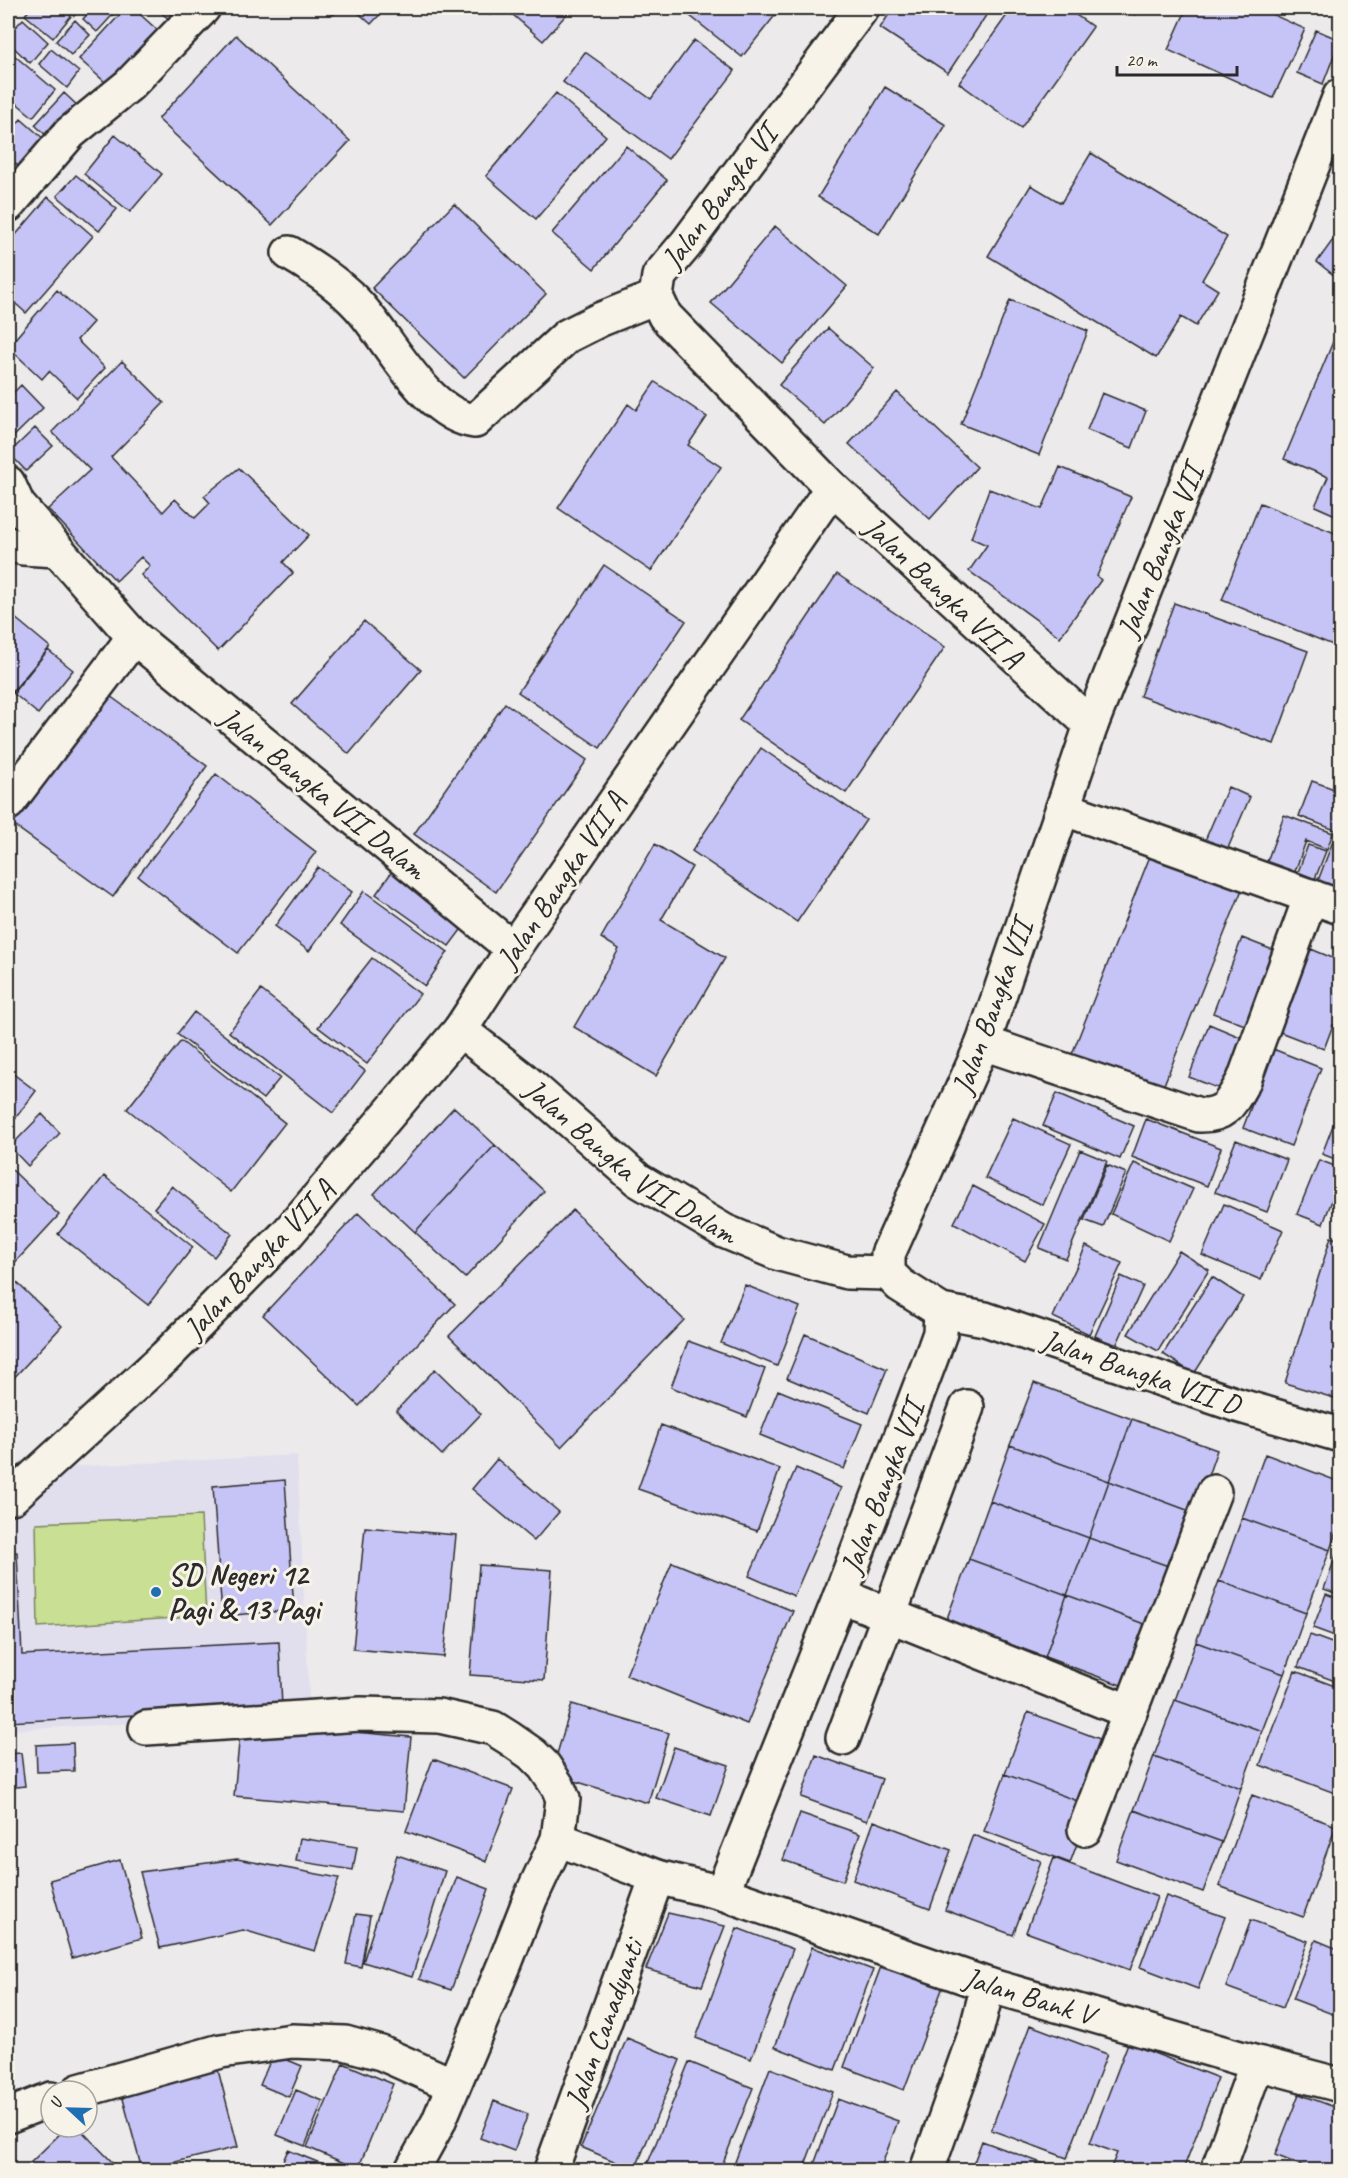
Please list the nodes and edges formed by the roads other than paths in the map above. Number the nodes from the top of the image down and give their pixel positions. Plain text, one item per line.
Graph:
1 (203, 8) edge
2 (862, 8) edge
3 (1341, 96) edge
4 (8, 205) edge
5 (289, 253) dead end
6 (656, 297) junction
7 (832, 488) junction
8 (13, 494) edge
9 (8, 544) edge
10 (57, 550) junction
11 (134, 637) junction
12 (1091, 725) junction
13 (8, 803) edge
14 (1063, 808) junction
15 (1326, 902) edge
16 (513, 949) junction
17 (460, 1030) junction
18 (983, 1043) junction
19 (888, 1273) junction
20 (942, 1311) junction
21 (967, 1407) dead end
22 (1341, 1435) edge
23 (1214, 1491) dead end
24 (12, 1497) dead end
25 (840, 1597) junction
26 (890, 1615) junction
27 (1130, 1712) junction
28 (146, 1728) dead end
29 (843, 1738) dead end
30 (1085, 1829) dead end
31 (558, 1839) junction
32 (657, 1877) junction
33 (712, 1890) junction
34 (988, 1985) junction
35 (1257, 2064) junction
36 (99, 2085) edge
37 (453, 2085) junction
38 (1341, 2085) edge
39 (39, 2104) edge
40 (8, 2116) edge
41 (412, 2170) edge
42 (551, 2170) edge
43 (927, 2170) edge
44 (1218, 2170) edge

1 - 4 street
2 - 6 street, Jalan Bangka VI
3 - 12 street, Jalan Bangka VII
5 - 6 street
6 - 7 street, Jalan Bangka VI
7 - 12 street, Jalan Bangka VII A
7 - 16 street, Jalan Bangka VII A
8 - 10 street, Jalan Bangka VII Dalam
9 - 10 street
10 - 11 street, Jalan Bangka VII Dalam
11 - 13 street
11 - 16 street, Jalan Bangka VII Dalam
12 - 14 street, Jalan Bangka VII
14 - 15 street
14 - 18 street, Jalan Bangka VII
15 - 18 street
16 - 17 street, Jalan Bangka VII A
17 - 19 street, Jalan Bangka VII Dalam
17 - 24 street, Jalan Bangka VII A
18 - 19 street, Jalan Bangka VII
19 - 20 street
20 - 22 street, Jalan Bangka VII D
20 - 25 street, Jalan Bangka VII
21 - 26 street
23 - 27 street
25 - 26 street
25 - 33 street, Jalan Bangka VII
26 - 27 street
26 - 29 street
27 - 30 street
28 - 31 street
31 - 32 street, Jalan Bank V
31 - 37 street
32 - 33 street, Jalan Bank V
32 - 42 street, Jalan Canadyanti
33 - 34 street, Jalan Bank V
34 - 35 street, Jalan Bank V
34 - 43 street
35 - 38 street, Jalan Bank V
35 - 44 street
36 - 37 street
37 - 41 street
39 - 40 street

